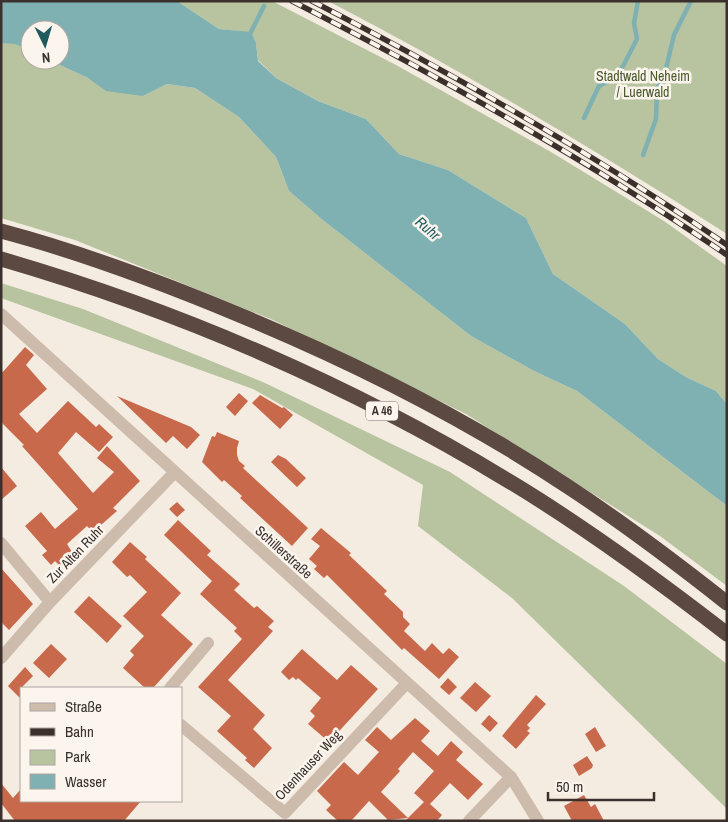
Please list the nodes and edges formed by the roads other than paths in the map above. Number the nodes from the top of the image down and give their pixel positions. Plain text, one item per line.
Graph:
1 (1, 231) edge
2 (1, 260) edge
3 (1, 314) edge
4 (174, 473) junction
5 (1, 543) edge
6 (50, 602) junction
7 (727, 603) edge
8 (727, 634) edge
9 (208, 643) dead end
10 (1, 658) edge
11 (406, 684) junction
12 (171, 687) edge
13 (182, 726) edge
14 (511, 777) junction
15 (470, 821) edge
16 (538, 821) edge

1 - 7 highway, A 46
2 - 8 highway, A 46
3 - 4 street, Schillerstraße
4 - 6 street, Zur Alten Ruhr
4 - 11 street, Schillerstraße
5 - 6 street
6 - 10 street, Zur Alten Ruhr
9 - 12 street
11 - 13 street, Odenhauser Weg
11 - 14 street, Schillerstraße
14 - 15 street
14 - 16 street, Schillerstraße

